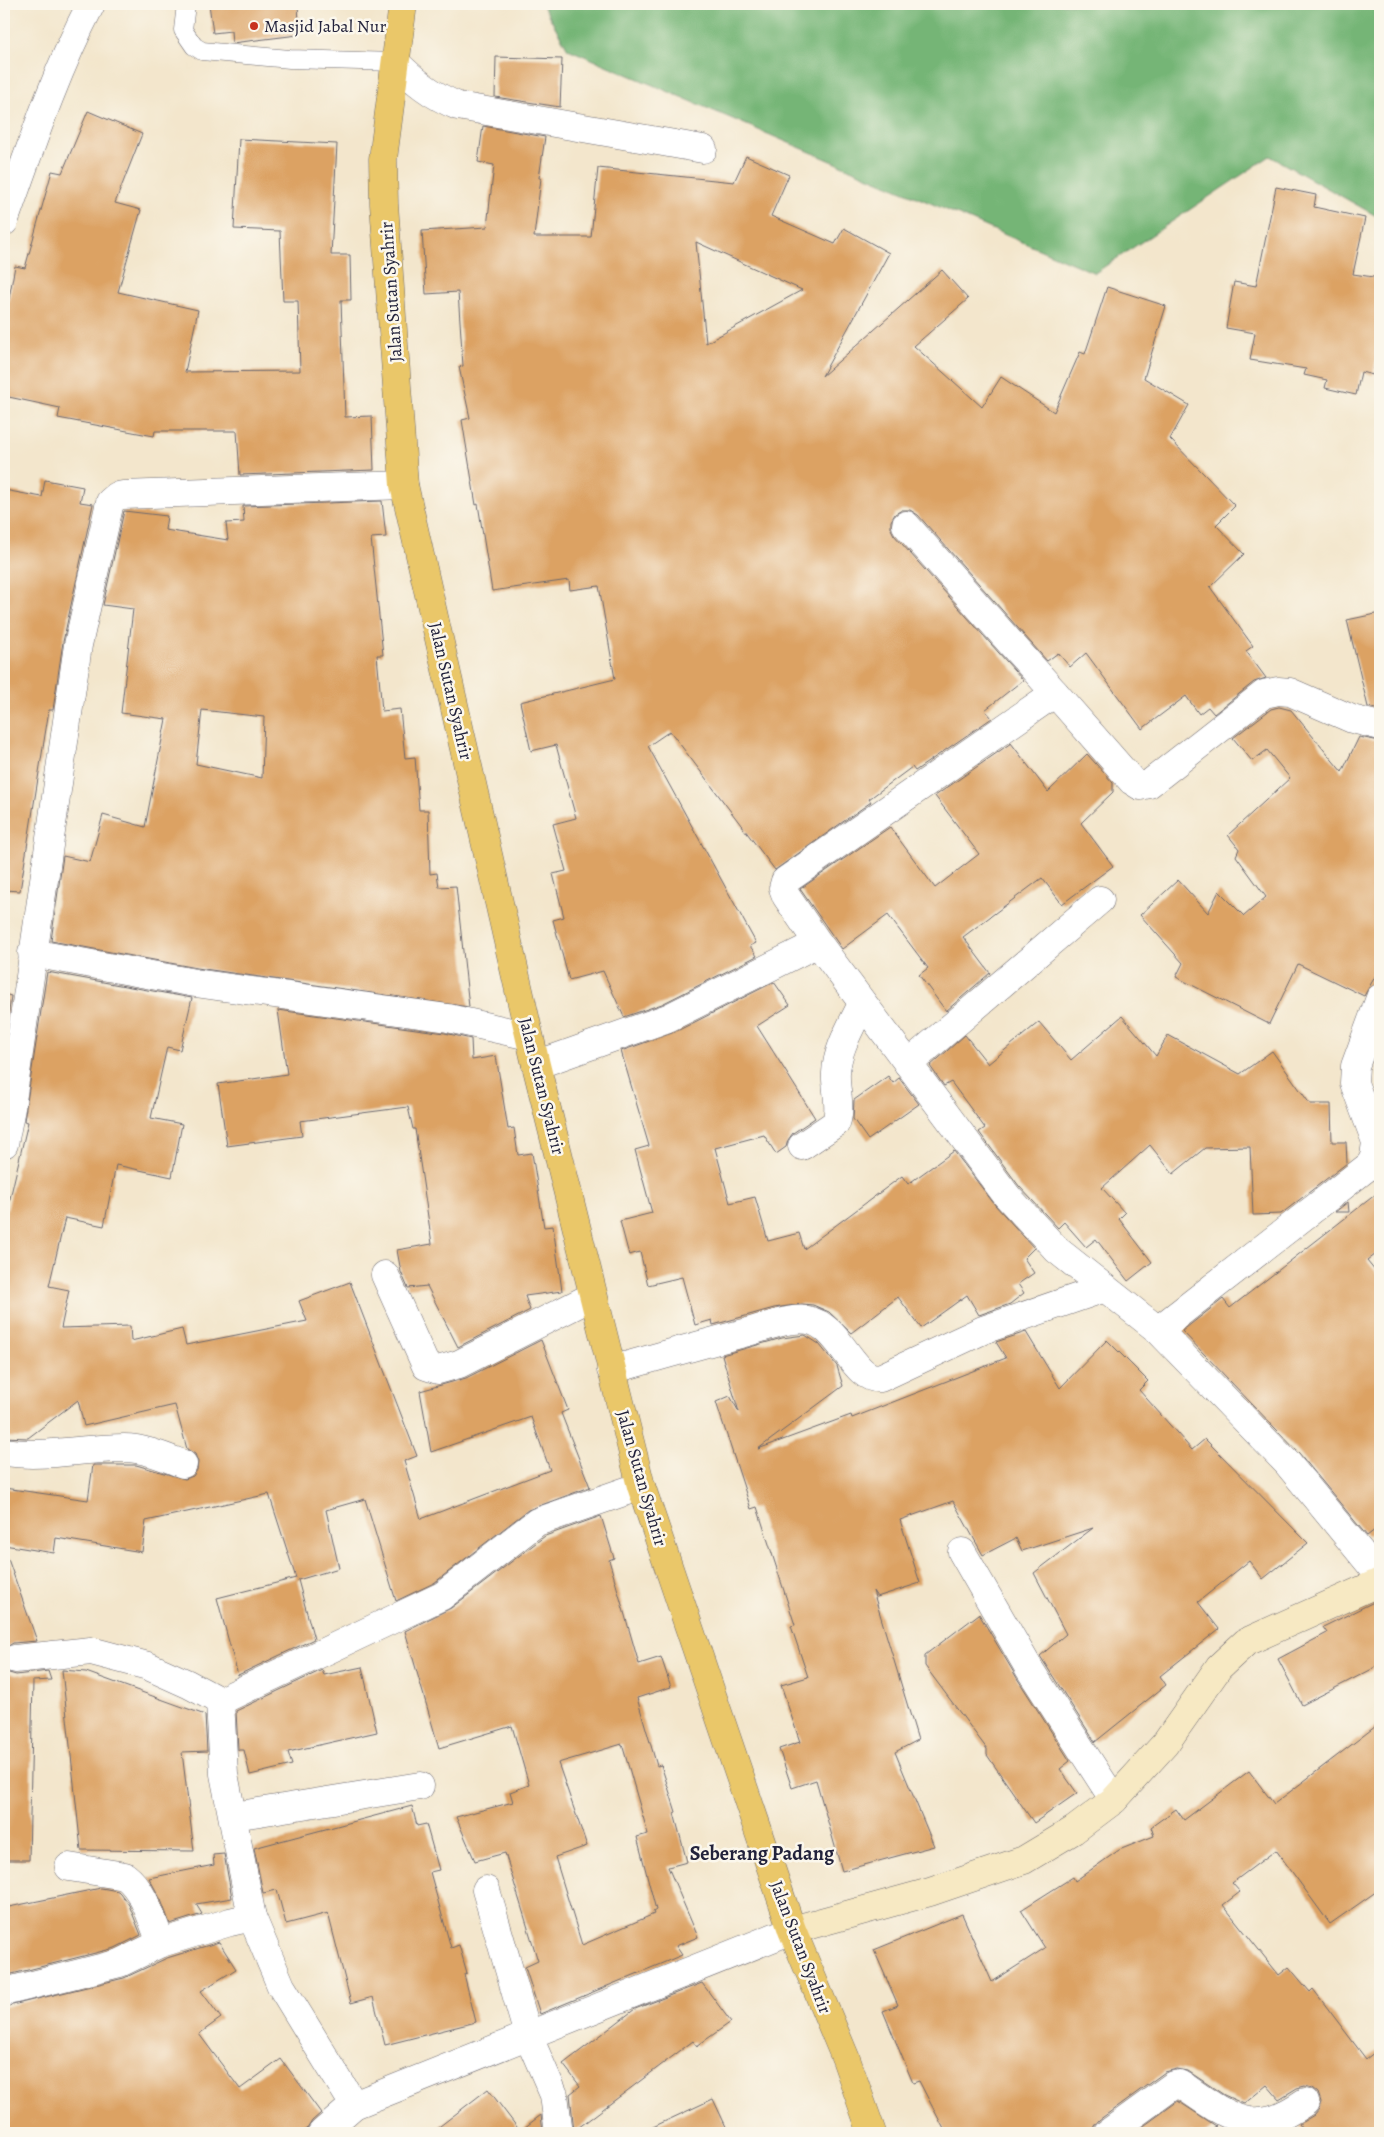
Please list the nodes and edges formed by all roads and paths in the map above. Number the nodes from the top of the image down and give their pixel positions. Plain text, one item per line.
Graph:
1 (91, 4) edge
2 (186, 4) edge
3 (403, 4) edge
4 (395, 62) junction
5 (703, 149) dead end
6 (4, 222) edge
7 (404, 485) junction
8 (906, 525) dead end
9 (1054, 693) junction
10 (1380, 726) edge
11 (1100, 900) dead end
12 (818, 943) junction
13 (32, 953) junction
14 (1380, 998) edge
15 (862, 1004) junction
16 (529, 1036) junction
17 (908, 1064) junction
18 (536, 1065) junction
19 (4, 1144) edge
20 (802, 1146) dead end
21 (385, 1275) dead end
22 (1105, 1288) junction
23 (593, 1296) junction
24 (1158, 1330) junction
25 (611, 1370) junction
26 (4, 1452) edge
27 (184, 1464) dead end
28 (640, 1486) junction
29 (962, 1552) dead end
30 (1380, 1576) edge
31 (1380, 1582) edge
32 (15, 1659) dead end
33 (220, 1702) junction
34 (420, 1786) dead end
35 (1114, 1800) junction
36 (234, 1816) junction
37 (69, 1866) dead end
38 (486, 1890) dead end
39 (252, 1917) junction
40 (792, 1930) junction
41 (161, 1943) junction
42 (4, 1992) edge
43 (528, 2035) junction
44 (1305, 2102) dead end
45 (354, 2105) junction
46 (322, 2133) edge
47 (559, 2133) edge
48 (872, 2133) edge
49 (1108, 2133) edge

1 - 6 street
2 - 4 lane
3 - 4 main road, Jalan Sutan Syahrir
4 - 5 street
4 - 7 main road, Jalan Sutan Syahrir
7 - 13 street
7 - 16 main road, Jalan Sutan Syahrir
8 - 9 street
9 - 10 street
9 - 12 street
11 - 17 street
12 - 15 street
12 - 18 street
13 - 16 street
13 - 19 street
14 - 24 street
15 - 17 street
15 - 20 street
16 - 18 main road, Jalan Sutan Syahrir
17 - 22 street
18 - 23 main road, Jalan Sutan Syahrir
21 - 23 street
22 - 24 street
22 - 25 street
23 - 25 main road, Jalan Sutan Syahrir
24 - 30 street
25 - 28 main road, Jalan Sutan Syahrir
26 - 27 street
28 - 33 street
28 - 40 main road, Jalan Sutan Syahrir
29 - 35 street
31 - 35 street
32 - 33 street
33 - 36 street
34 - 36 street
35 - 40 street
36 - 39 street
37 - 41 street
38 - 43 street
39 - 41 street
39 - 45 street
40 - 43 street
40 - 48 main road, Jalan Sutan Syahrir
41 - 42 street
43 - 45 street
43 - 47 street
44 - 49 street
45 - 46 street

